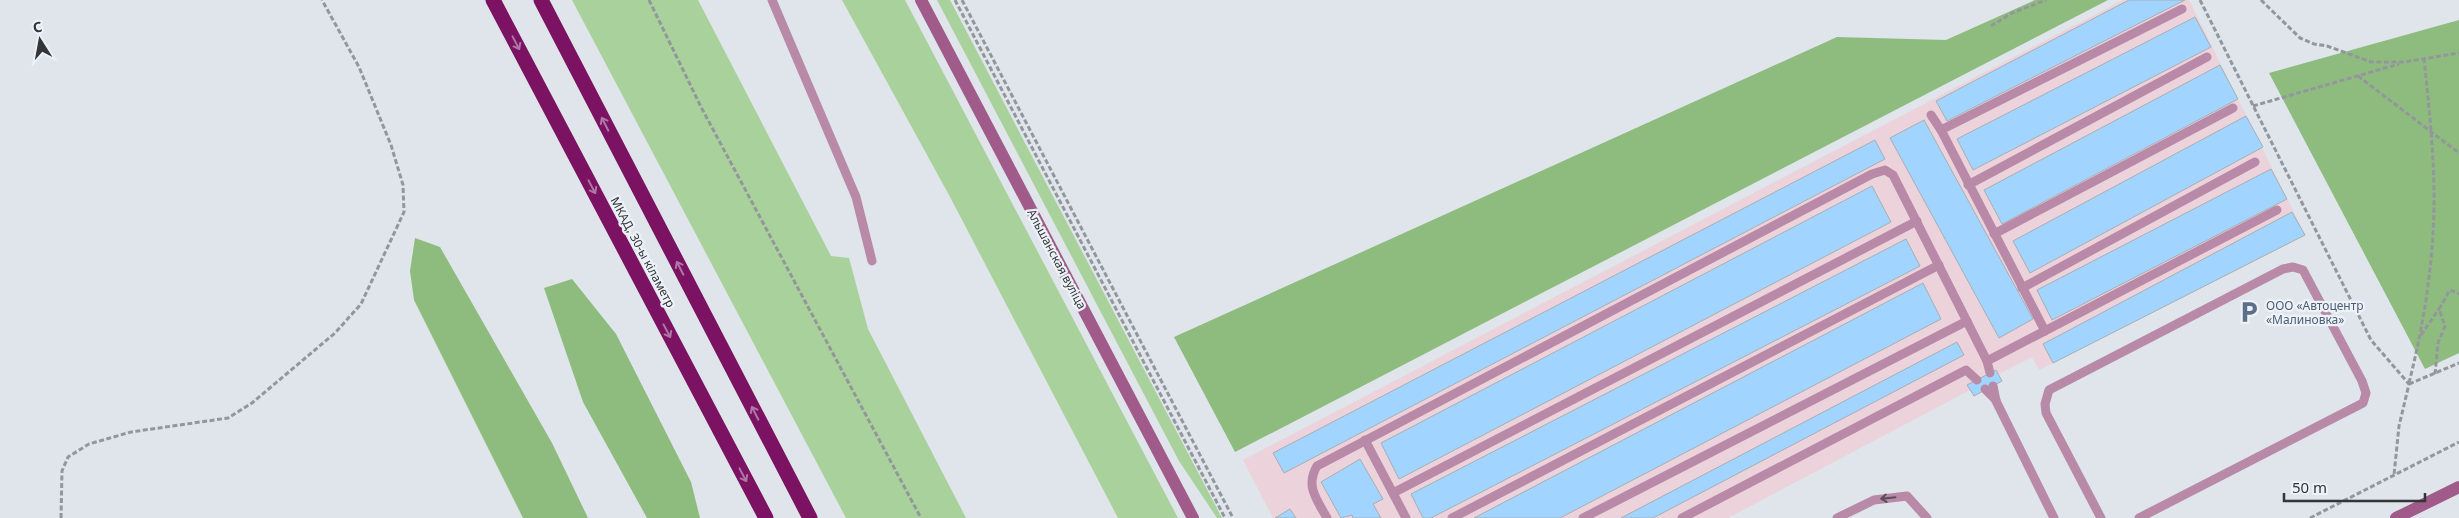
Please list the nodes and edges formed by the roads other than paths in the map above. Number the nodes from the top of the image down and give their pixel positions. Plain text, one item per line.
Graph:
1 (493, 0) edge
2 (541, 0) edge
3 (772, 0) edge
4 (921, 0) edge
5 (2182, 9) dead end
6 (2206, 57) dead end
7 (2233, 108) dead end
8 (1931, 115) dead end
9 (1941, 130) junction
10 (2255, 162) dead end
11 (1968, 184) junction
12 (2278, 210) dead end
13 (1917, 221) junction
14 (1994, 234) junction
15 (872, 261) dead end
16 (1939, 265) junction
17 (2022, 288) junction
18 (1967, 320) junction
19 (2045, 332) junction
20 (1988, 361) junction
21 (1990, 373) dead end
22 (1977, 380) dead end
23 (1989, 388) dead end
24 (1365, 440) junction
25 (2459, 487) edge
26 (1393, 493) junction
27 (766, 518) edge
28 (810, 518) edge
29 (1193, 518) edge
30 (1327, 518) edge
31 (1406, 518) edge
32 (1452, 518) edge
33 (1583, 518) edge
34 (1682, 518) edge
35 (1837, 518) edge
36 (1927, 518) edge
37 (2054, 518) edge
38 (2101, 518) edge
39 (2139, 518) edge
40 (2396, 518) edge

1 -> 27 highway, МКАД, 30-ы кіламетр
28 -> 2 highway, МКАД, 30-ы кіламетр
3 - 15 lane
4 - 29 main road, Альшанская вуліца
5 - 9 lane
6 - 11 lane
7 - 14 lane
8 - 9 lane
9 - 11 lane
10 - 17 lane
11 - 14 lane
12 - 19 lane
13 - 16 lane
13 - 24 lane
13 - 26 lane
14 - 17 lane
16 - 18 lane
16 - 32 lane
17 - 19 lane
18 - 20 lane
18 - 33 lane
19 - 20 lane
20 - 21 lane
22 - 34 lane
23 - 37 lane
24 - 26 lane
24 - 30 lane
25 - 40 main road
26 - 31 lane
36 -> 35 lane
38 - 39 lane

